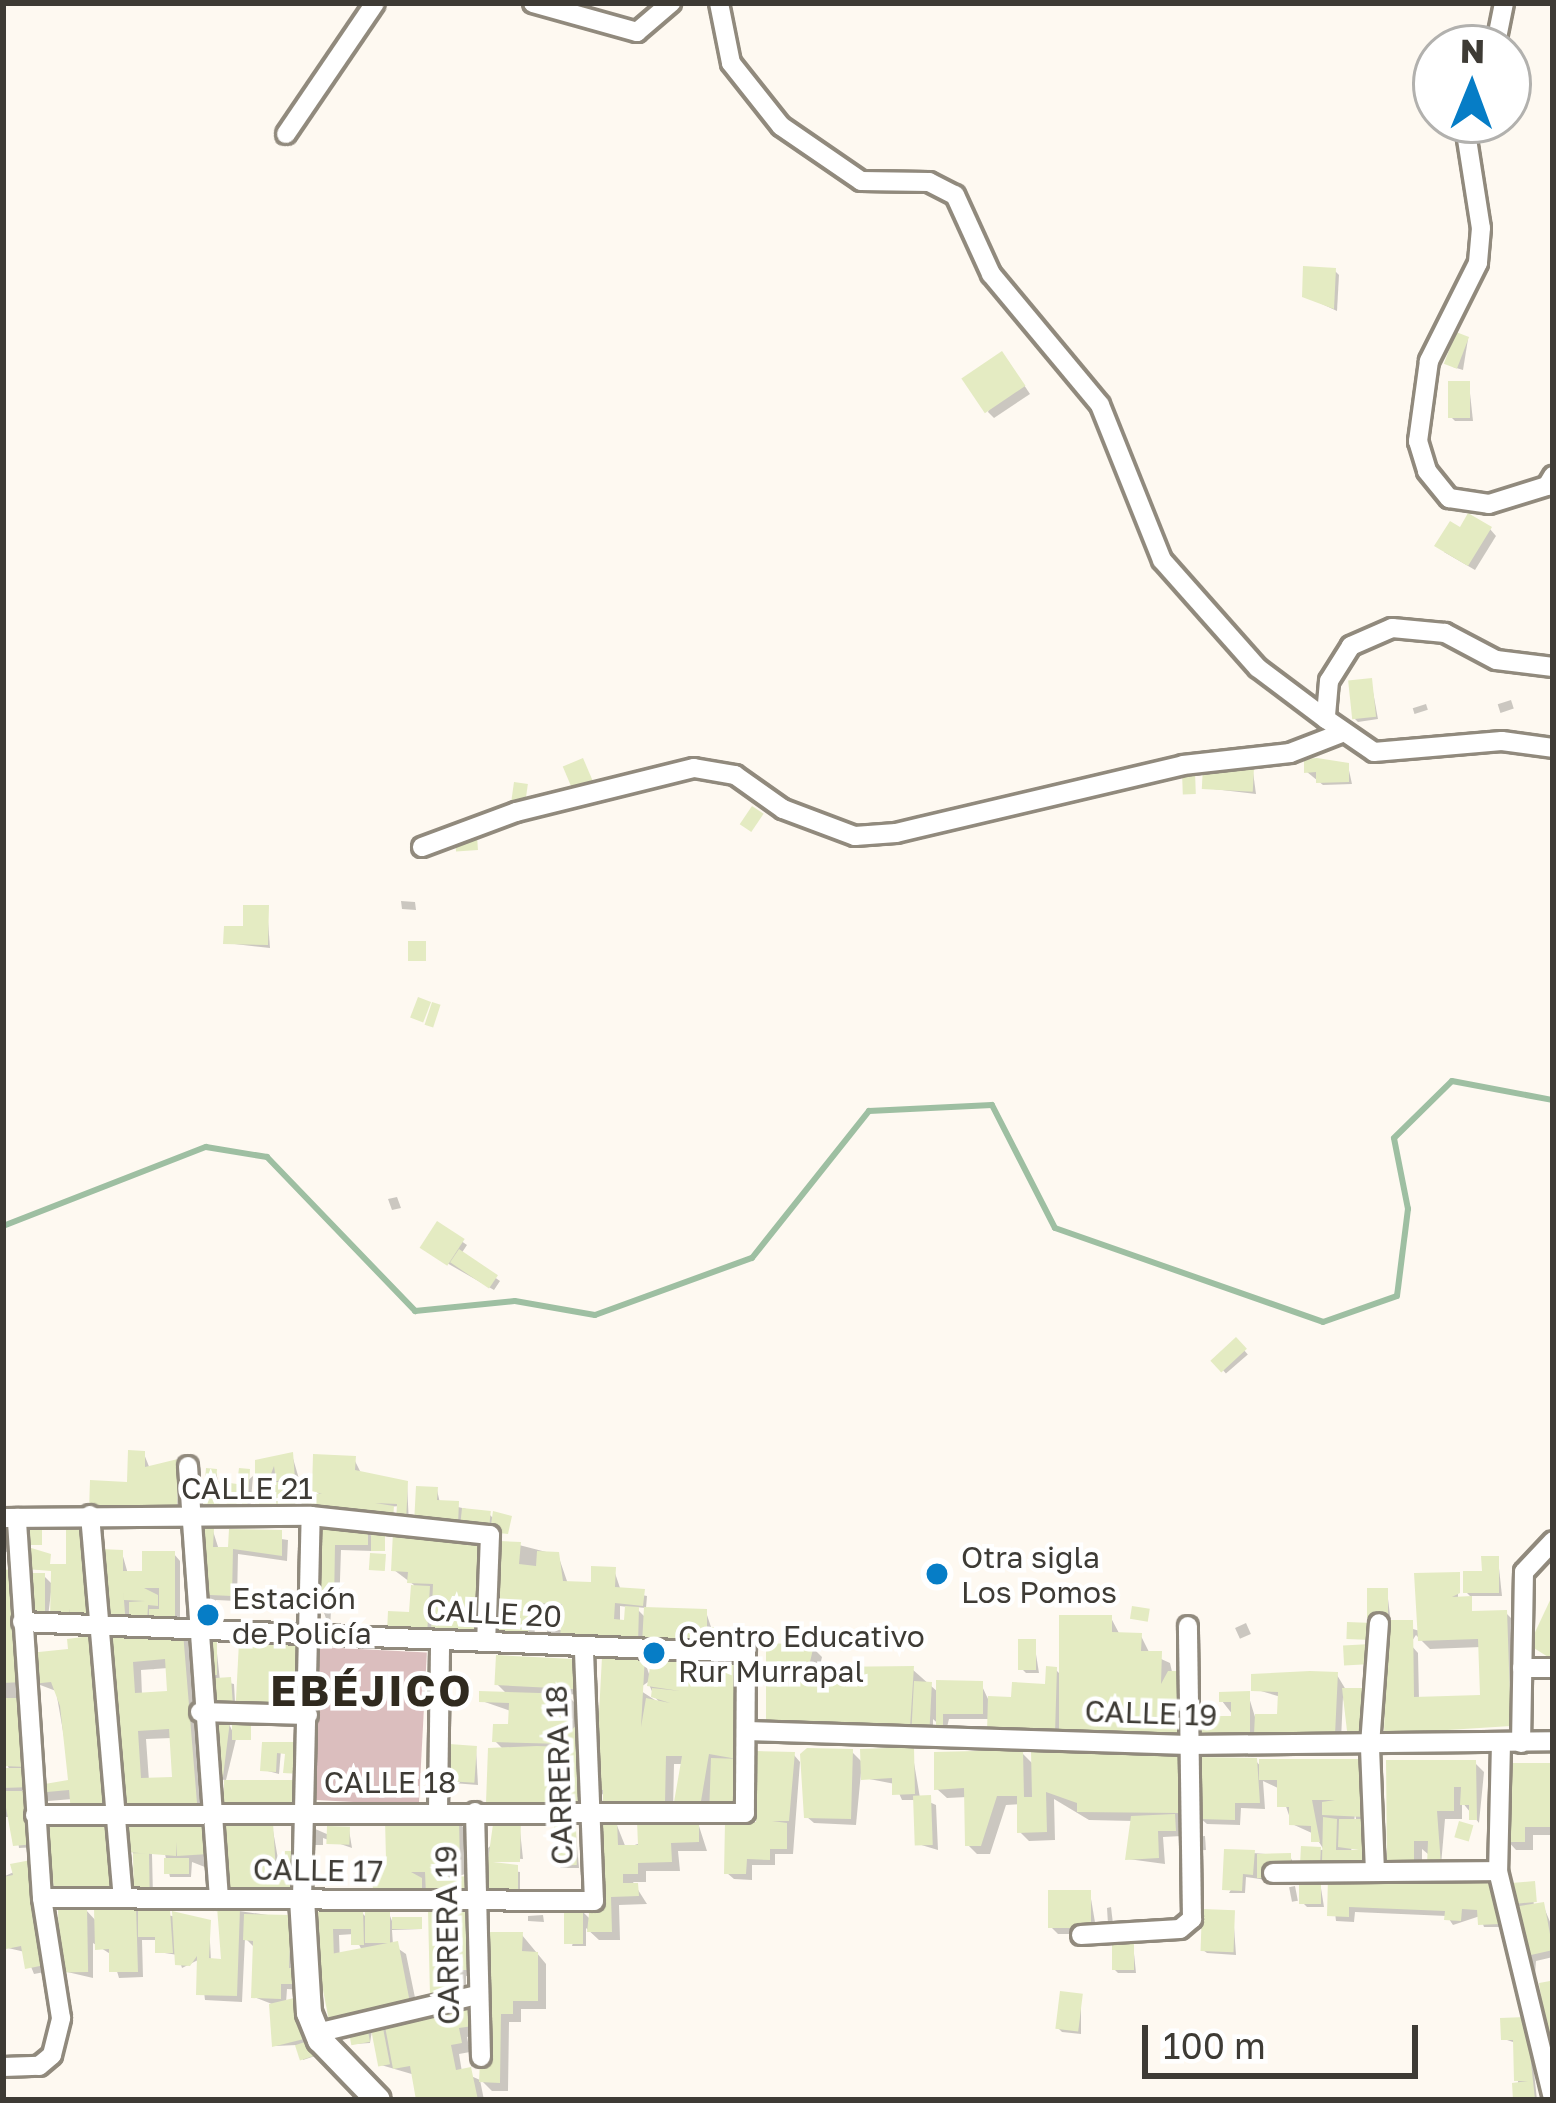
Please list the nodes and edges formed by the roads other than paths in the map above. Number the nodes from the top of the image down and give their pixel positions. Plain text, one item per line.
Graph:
1 (375, 3) edge
2 (533, 3) edge
3 (671, 3) edge
4 (719, 3) edge
5 (286, 134) dead end
6 (1466, 144) edge
7 (1553, 476) edge
8 (1553, 667) edge
9 (1333, 727) junction
10 (1553, 748) edge
11 (422, 847) dead end
12 (188, 1466) dead end
13 (90, 1515) junction
14 (311, 1516) junction
15 (10, 1518) edge
16 (188, 1518) junction
17 (1553, 1540) edge
18 (22, 1622) junction
19 (1378, 1623) dead end
20 (100, 1625) junction
21 (1188, 1626) dead end
22 (194, 1629) junction
23 (308, 1634) junction
24 (440, 1640) junction
25 (486, 1642) junction
26 (584, 1647) junction
27 (1522, 1668) junction
28 (1553, 1668) edge
29 (200, 1712) junction
30 (308, 1715) junction
31 (747, 1731) junction
32 (1553, 1742) edge
33 (1511, 1743) junction
34 (1190, 1745) junction
35 (1370, 1745) junction
36 (116, 1812) junction
37 (207, 1812) junction
38 (307, 1812) junction
39 (437, 1812) junction
40 (475, 1812) junction
41 (590, 1812) junction
42 (35, 1815) junction
43 (1498, 1871) junction
44 (1375, 1872) junction
45 (1273, 1873) dead end
46 (42, 1898) junction
47 (123, 1898) junction
48 (219, 1899) junction
49 (302, 1899) junction
50 (594, 1900) joint
51 (477, 1903) junction
52 (1081, 1935) dead end
53 (477, 1995) junction
54 (317, 2033) junction
55 (481, 2057) dead end
56 (3, 2067) edge
57 (1553, 2099) edge
58 (378, 2100) edge

1 - 5 street
2 - 3 street
4 - 9 street
6 - 7 street
8 - 9 street
9 - 10 street
9 - 11 street
12 - 16 street
13 - 15 street, CALLE 21
13 - 16 street, CALLE 21
13 - 20 street
14 - 16 street, CALLE 21
14 - 23 street
14 - 25 street, CALLE 21
15 - 18 street
16 - 22 street
17 - 27 street
18 - 20 street, CALLE 20
18 - 42 street
19 - 35 street
20 - 22 street, CALLE 20
20 - 36 street
21 - 34 street
22 - 23 street, CALLE 20
22 - 29 street
23 - 24 street, CALLE 20
23 - 30 street
24 - 25 street, CALLE 20
24 - 39 street, CARRERA 19
25 - 26 street, CALLE 20
26 - 31 street, CALLE 20
26 - 41 street, CARRERA 18
27 - 28 street
27 - 33 street
29 - 30 street
29 - 37 street
30 - 38 street
31 - 34 street, CALLE 19
31 - 41 street, CALLE 18
32 - 33 street, CALLE 19
33 - 35 street, CALLE 19
33 - 43 street
34 - 35 street, CALLE 19
34 - 52 street
35 - 44 street
36 - 37 street, CALLE 18
36 - 42 street, CALLE 18
36 - 47 street
37 - 38 street, CALLE 18
37 - 48 street
38 - 39 street, CALLE 18
38 - 49 street
39 - 40 street, CALLE 18
40 - 41 street, CALLE 18
40 - 51 street, CARRERA 19
41 - 50 street, CARRERA 18
42 - 46 street
43 - 44 street
43 - 57 street
44 - 45 street
46 - 47 street, CALLE 17
46 - 56 street
47 - 48 street, CALLE 17
48 - 49 street, CALLE 17
49 - 51 street, CALLE 17
49 - 54 main road
50 - 51 street, CALLE 17
51 - 53 street, CARRERA 19
53 - 54 street
53 - 55 street, CARRERA 19
54 - 58 main road

